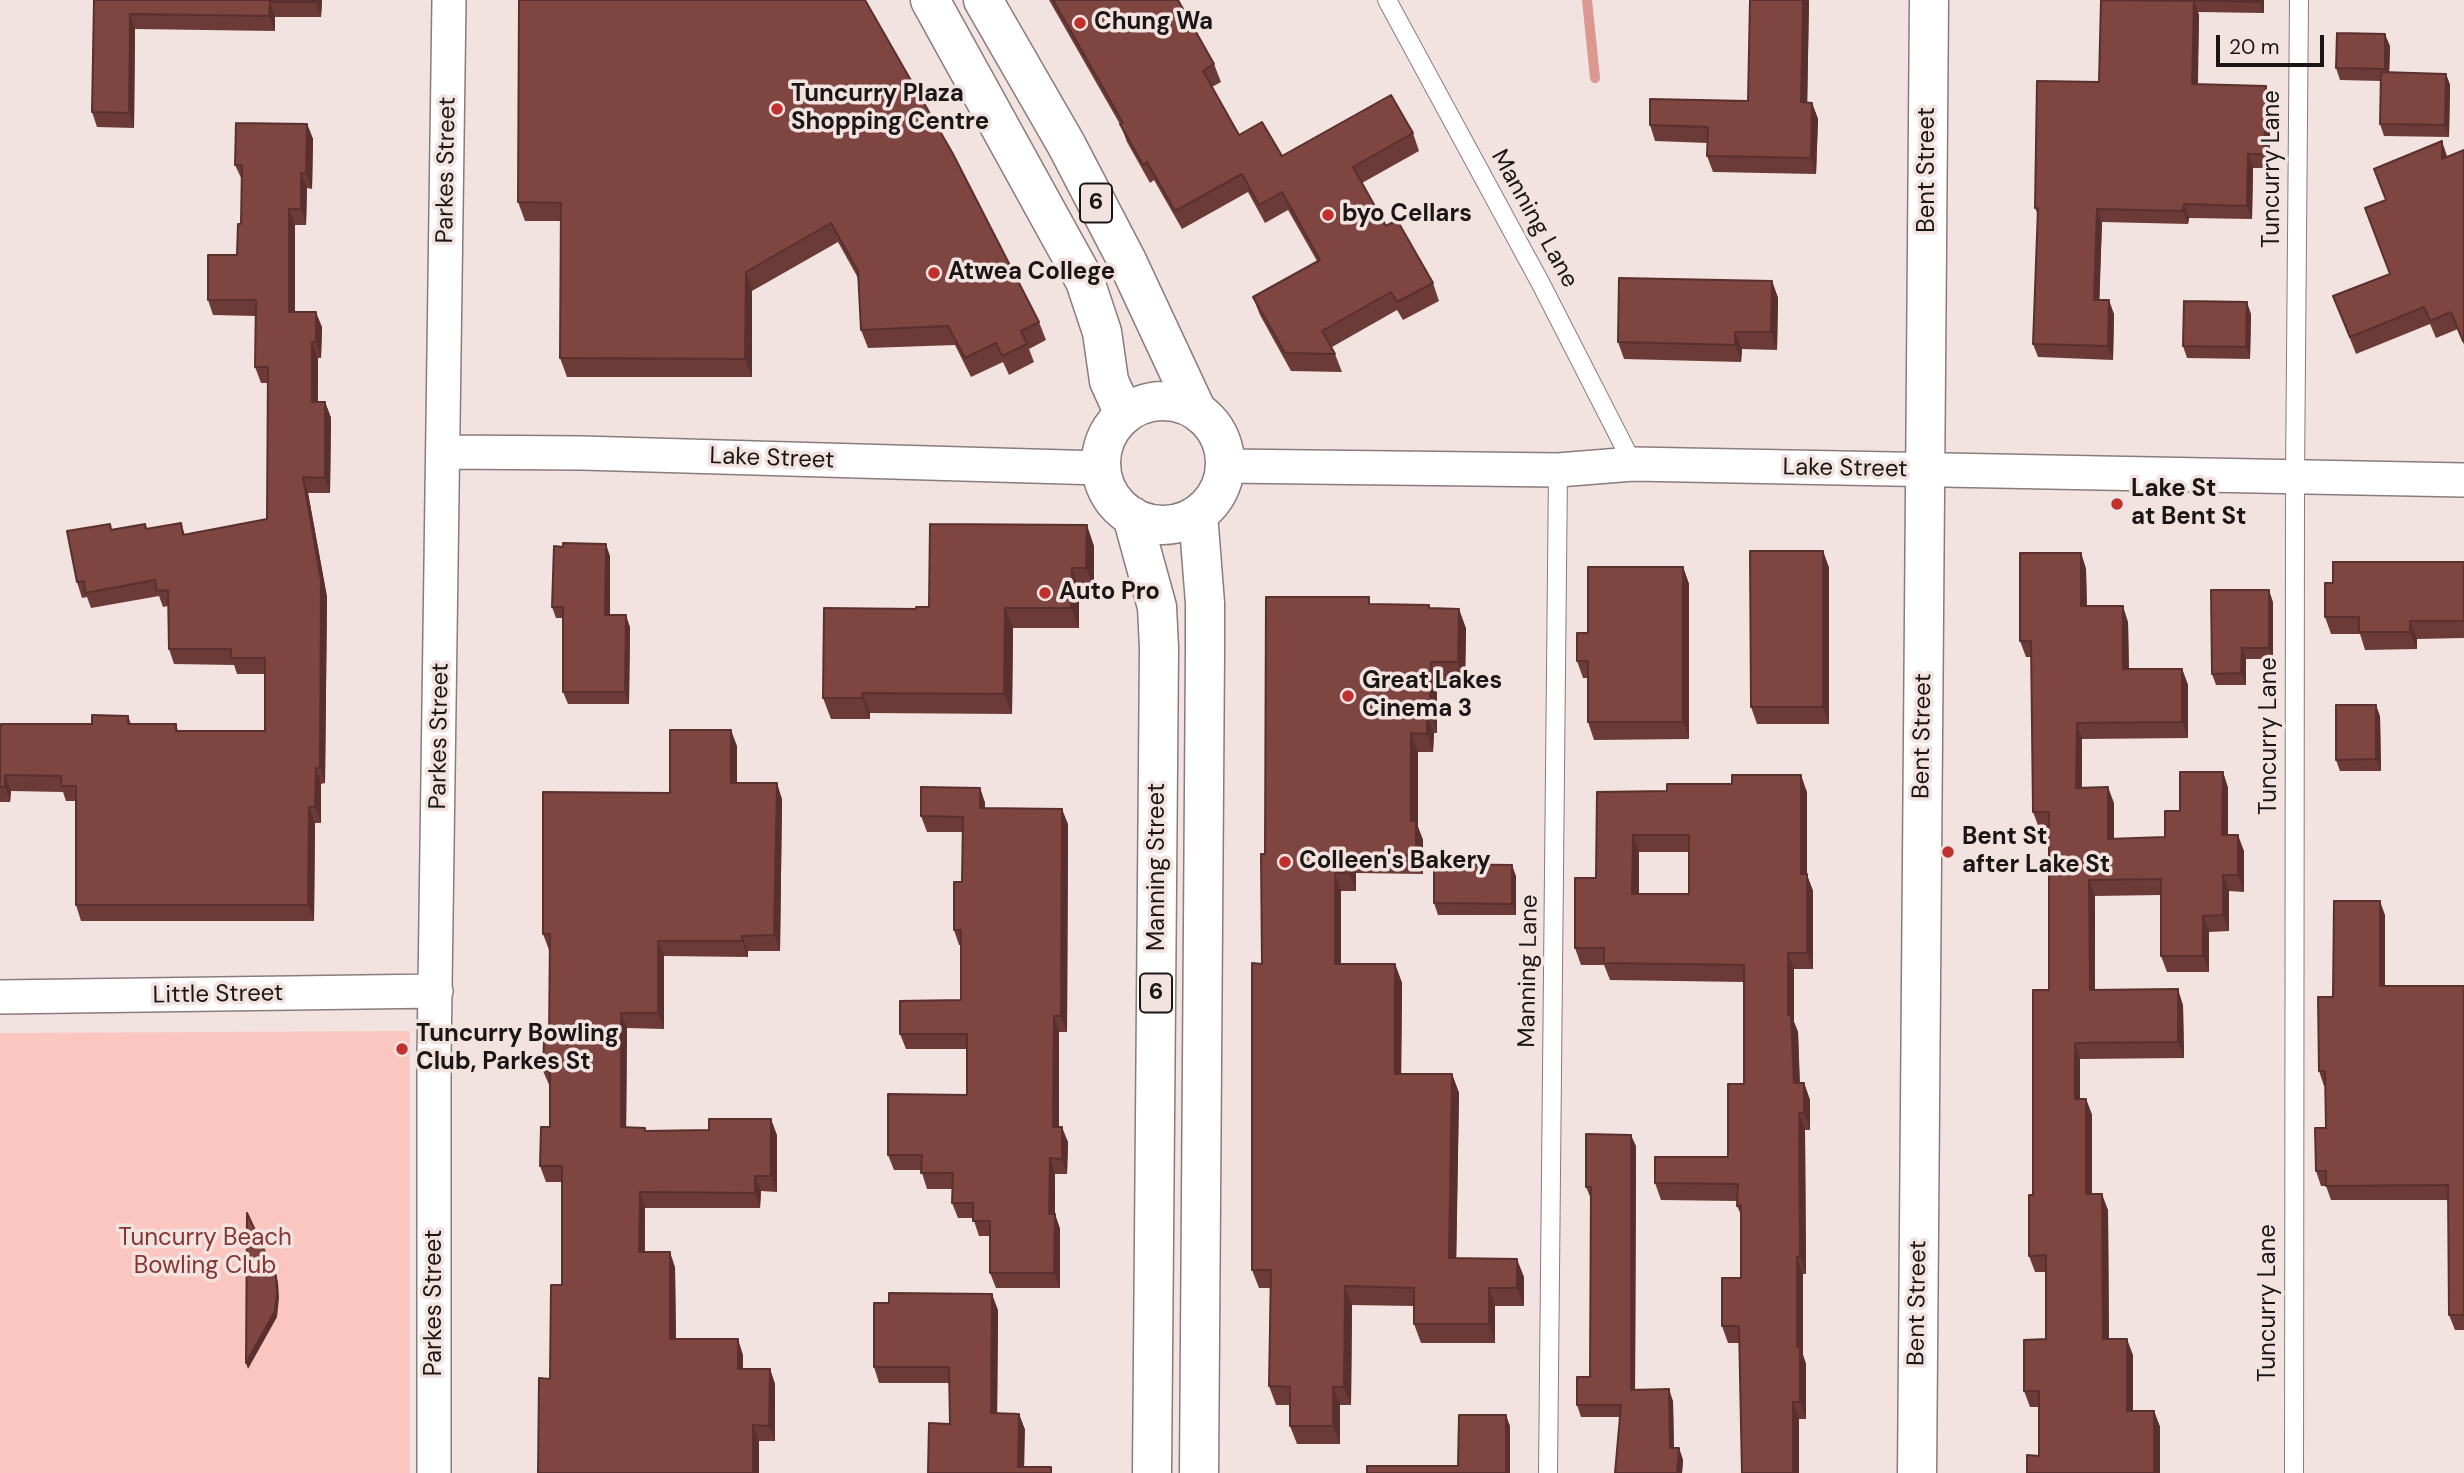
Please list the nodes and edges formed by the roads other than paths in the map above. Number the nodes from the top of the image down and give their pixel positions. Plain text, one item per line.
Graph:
1 (449, 0) edge
2 (930, 0) edge
3 (983, 0) edge
4 (1387, 0) edge
5 (1929, 0) edge
6 (2299, 0) edge
7 (1197, 411) junction
8 (1124, 414) junction
9 (444, 452) junction
10 (1633, 464) junction
11 (1226, 466) junction
12 (1101, 468) junction
13 (1558, 470) junction
14 (1925, 471) junction
15 (2295, 478) junction
16 (2464, 480) edge
17 (1198, 513) junction
18 (1132, 516) junction
19 (436, 991) junction
20 (0, 997) edge
21 (434, 1473) edge
22 (1152, 1473) edge
23 (1199, 1473) edge
24 (1548, 1473) edge
25 (1917, 1473) edge
26 (2294, 1473) edge

1 - 9 street, Parkes Street
2 - 8 main road, 6
3 - 7 main road, 6
4 - 10 lane, Manning Lane
5 - 14 main road, Bent Street
6 - 15 lane, Tuncurry Lane
7 - 8 main road
7 - 11 main road, 6
8 - 12 main road
9 - 12 street, Lake Street
9 - 19 street, Parkes Street
10 - 13 street, Lake Street
10 - 14 street, Lake Street
11 - 13 street, Lake Street
11 - 17 main road
12 - 18 main road, 6
13 - 24 lane, Manning Lane
14 - 15 street, Lake Street
14 - 25 main road, Bent Street
15 - 16 street, Lake Street
15 - 26 lane, Tuncurry Lane
17 - 18 main road
17 - 23 main road, Manning Street / 6
18 - 22 main road, Manning Street / 6
19 - 20 street, Little Street
19 - 21 street, Parkes Street

